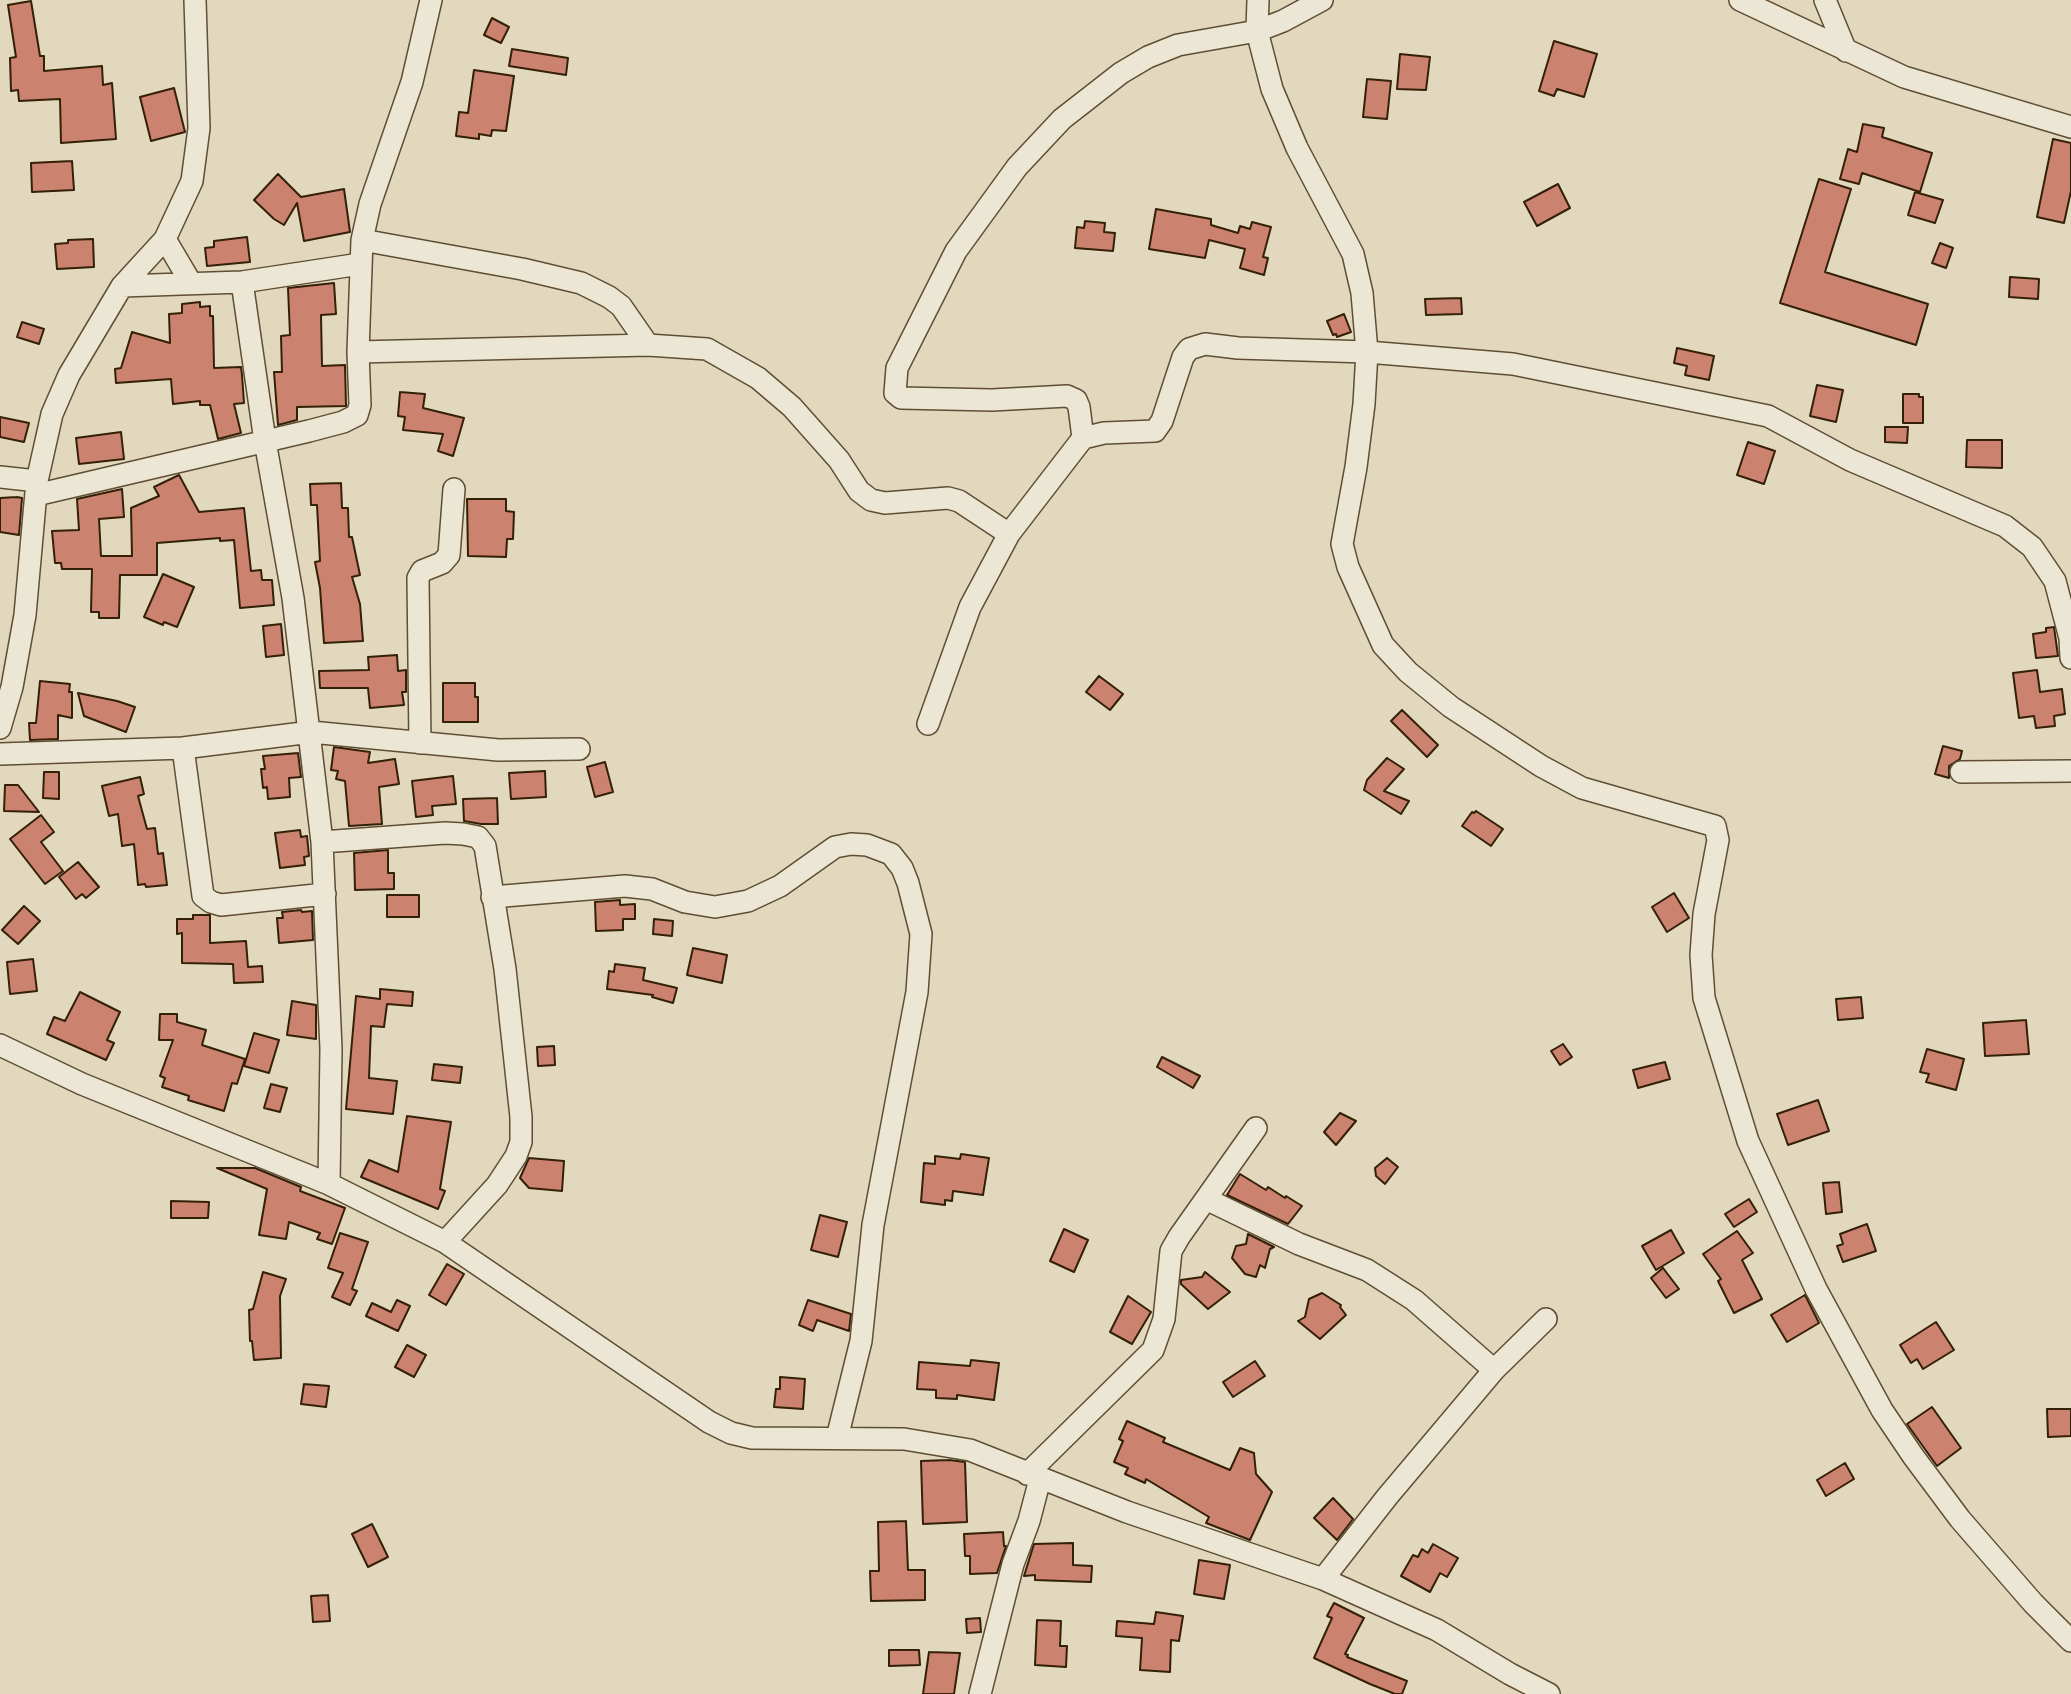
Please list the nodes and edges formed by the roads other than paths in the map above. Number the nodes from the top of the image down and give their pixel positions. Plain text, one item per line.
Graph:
1 (195, 0) edge
2 (431, 0) edge
3 (1258, 0) edge
4 (1322, 0) edge
5 (1740, 0) edge
6 (1825, 0) edge
7 (1258, 31) junction
8 (1846, 51) junction
9 (2071, 127) edge
10 (165, 239) junction
11 (362, 240) junction
12 (360, 264) junction
13 (242, 282) junction
14 (191, 283) junction
15 (122, 286) junction
16 (648, 345) junction
17 (358, 352) junction
18 (1367, 352) junction
19 (1083, 438) junction
20 (265, 441) junction
21 (0, 477) edge
22 (36, 488) junction
23 (454, 489) dead end
24 (1009, 534) junction
25 (2071, 658) edge
26 (6, 687) edge
27 (928, 724) dead end
28 (0, 727) edge
29 (311, 732) junction
30 (421, 743) junction
31 (183, 748) junction
32 (579, 749) dead end
33 (0, 754) edge
34 (2071, 771) edge
35 (1961, 772) dead end
36 (322, 842) junction
37 (325, 894) junction
38 (492, 897) junction
39 (0, 1045) edge
40 (1256, 1128) dead end
41 (329, 1184) junction
42 (1206, 1199) junction
43 (445, 1242) junction
44 (1546, 1319) dead end
45 (1494, 1370) junction
46 (836, 1438) junction
47 (1034, 1477) junction
48 (1323, 1579) junction
49 (2071, 1641) edge
50 (980, 1694) edge
51 (1549, 1694) edge

1 - 10 street
2 - 11 street
3 - 7 street
4 - 7 street
5 - 8 street
6 - 8 street
7 - 18 street
7 - 19 street
8 - 9 street
10 - 14 street
10 - 15 street
11 - 12 street
11 - 16 street
12 - 13 street
12 - 17 street
13 - 14 street
13 - 20 street
14 - 15 street
15 - 22 street
16 - 17 street
16 - 24 street
17 - 20 street
18 - 19 street
18 - 25 street
18 - 49 street
19 - 24 street
20 - 22 street
20 - 29 street
21 - 22 street
22 - 26 street
23 - 30 street
24 - 27 street
26 - 28 street
29 - 30 street
29 - 31 street
29 - 36 street
30 - 32 street
31 - 33 street
31 - 37 street
34 - 35 street
36 - 37 street
36 - 38 street
37 - 41 street
38 - 43 street
38 - 46 street
39 - 41 street
40 - 42 street
41 - 43 street
42 - 45 street
42 - 47 street
43 - 46 street
44 - 45 street
45 - 48 street
46 - 47 street
47 - 48 street
47 - 50 street
48 - 51 street

